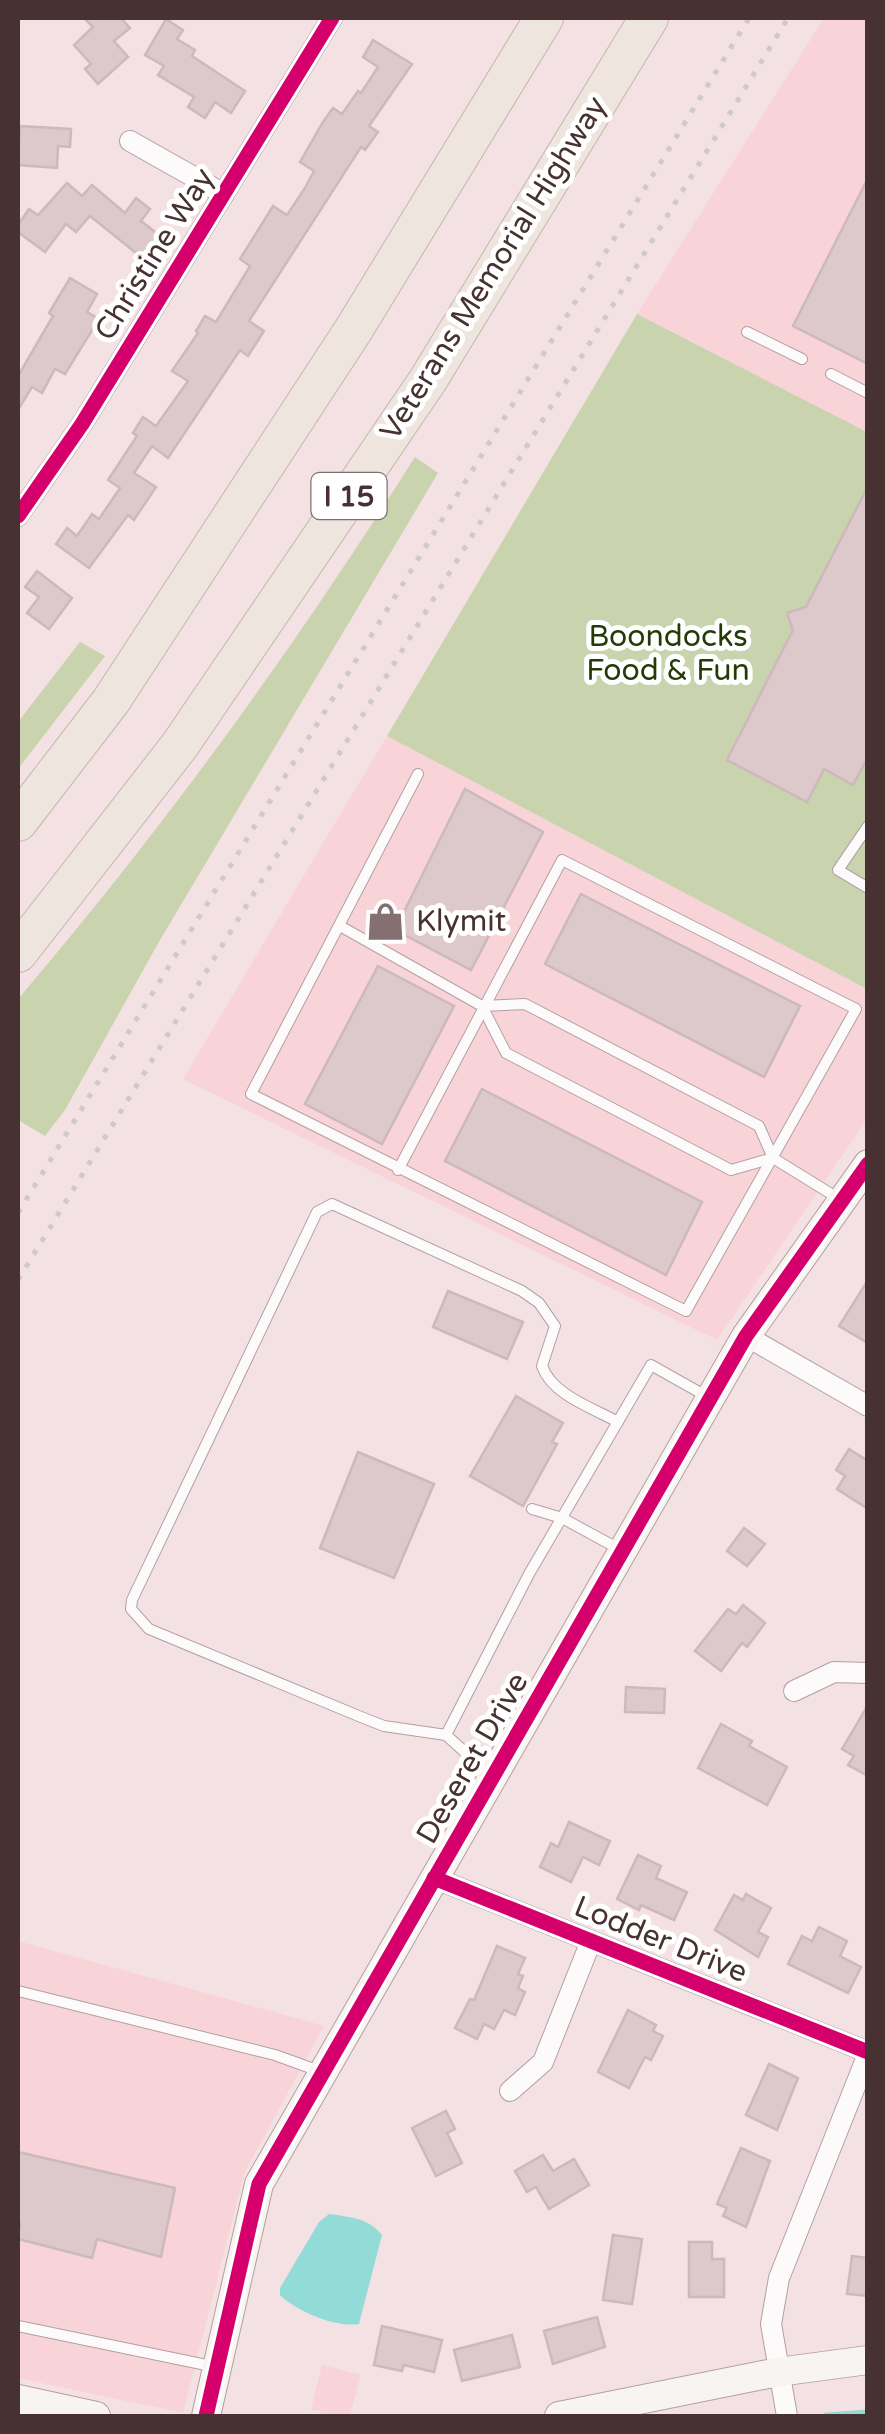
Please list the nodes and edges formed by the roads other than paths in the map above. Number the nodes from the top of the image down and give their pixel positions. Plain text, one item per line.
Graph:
1 (332, 18) edge
2 (544, 18) edge
3 (649, 18) edge
4 (130, 141) dead end
5 (224, 194) junction
6 (747, 332) dead end
7 (802, 359) dead end
8 (831, 374) dead end
9 (868, 393) edge
10 (18, 516) edge
11 (418, 774) dead end
12 (18, 822) edge
13 (868, 826) edge
14 (868, 888) edge
15 (340, 926) junction
16 (18, 954) edge
17 (482, 1006) junction
18 (773, 1158) junction
19 (868, 1164) edge
20 (398, 1170) junction
21 (842, 1200) junction
22 (746, 1336) junction
23 (710, 1398) junction
24 (868, 1406) edge
25 (618, 1422) junction
26 (532, 1509) dead end
27 (562, 1518) junction
28 (622, 1551) junction
29 (868, 1673) edge
30 (794, 1692) dead end
31 (446, 1735) junction
32 (495, 1772) junction
33 (434, 1878) junction
34 (591, 1941) junction
35 (18, 1992) edge
36 (868, 2053) edge
37 (323, 2073) junction
38 (510, 2091) dead end
39 (18, 2326) edge
40 (868, 2360) edge
41 (218, 2367) junction
42 (778, 2372) junction
43 (18, 2399) edge
44 (96, 2416) edge
45 (206, 2416) edge
46 (559, 2416) edge
47 (787, 2416) edge

1 - 5 street, Christine Way
2 - 12 highway, I 15
3 - 16 highway, Veterans Memorial Highway / I 15
4 - 5 street
5 - 10 street, Christine Way
6 - 7 lane
8 - 9 lane
11 - 15 lane
13 - 14 lane
15 - 17 lane
15 - 20 lane
17 - 18 lane
17 - 18 lane
17 - 18 lane
17 - 20 lane
18 - 20 lane
18 - 21 lane
19 - 21 street, Deseret Drive
21 - 22 street, Deseret Drive
22 - 23 street, Deseret Drive
22 - 24 street
23 - 25 lane
23 - 28 street, Deseret Drive
25 - 27 lane
25 - 31 lane
26 - 27 lane
27 - 28 lane
27 - 31 lane
28 - 32 street, Deseret Drive
29 - 30 street
31 - 32 lane
32 - 33 street, Deseret Drive
33 - 34 street, Lodder Drive
33 - 37 street, Deseret Drive
34 - 36 street, Lodder Drive
34 - 38 street
35 - 37 lane
36 - 42 street
37 - 41 street, Deseret Drive
39 - 41 lane
40 - 42 street
41 - 45 street, Deseret Drive
42 - 46 street
42 - 47 street
43 - 44 street

